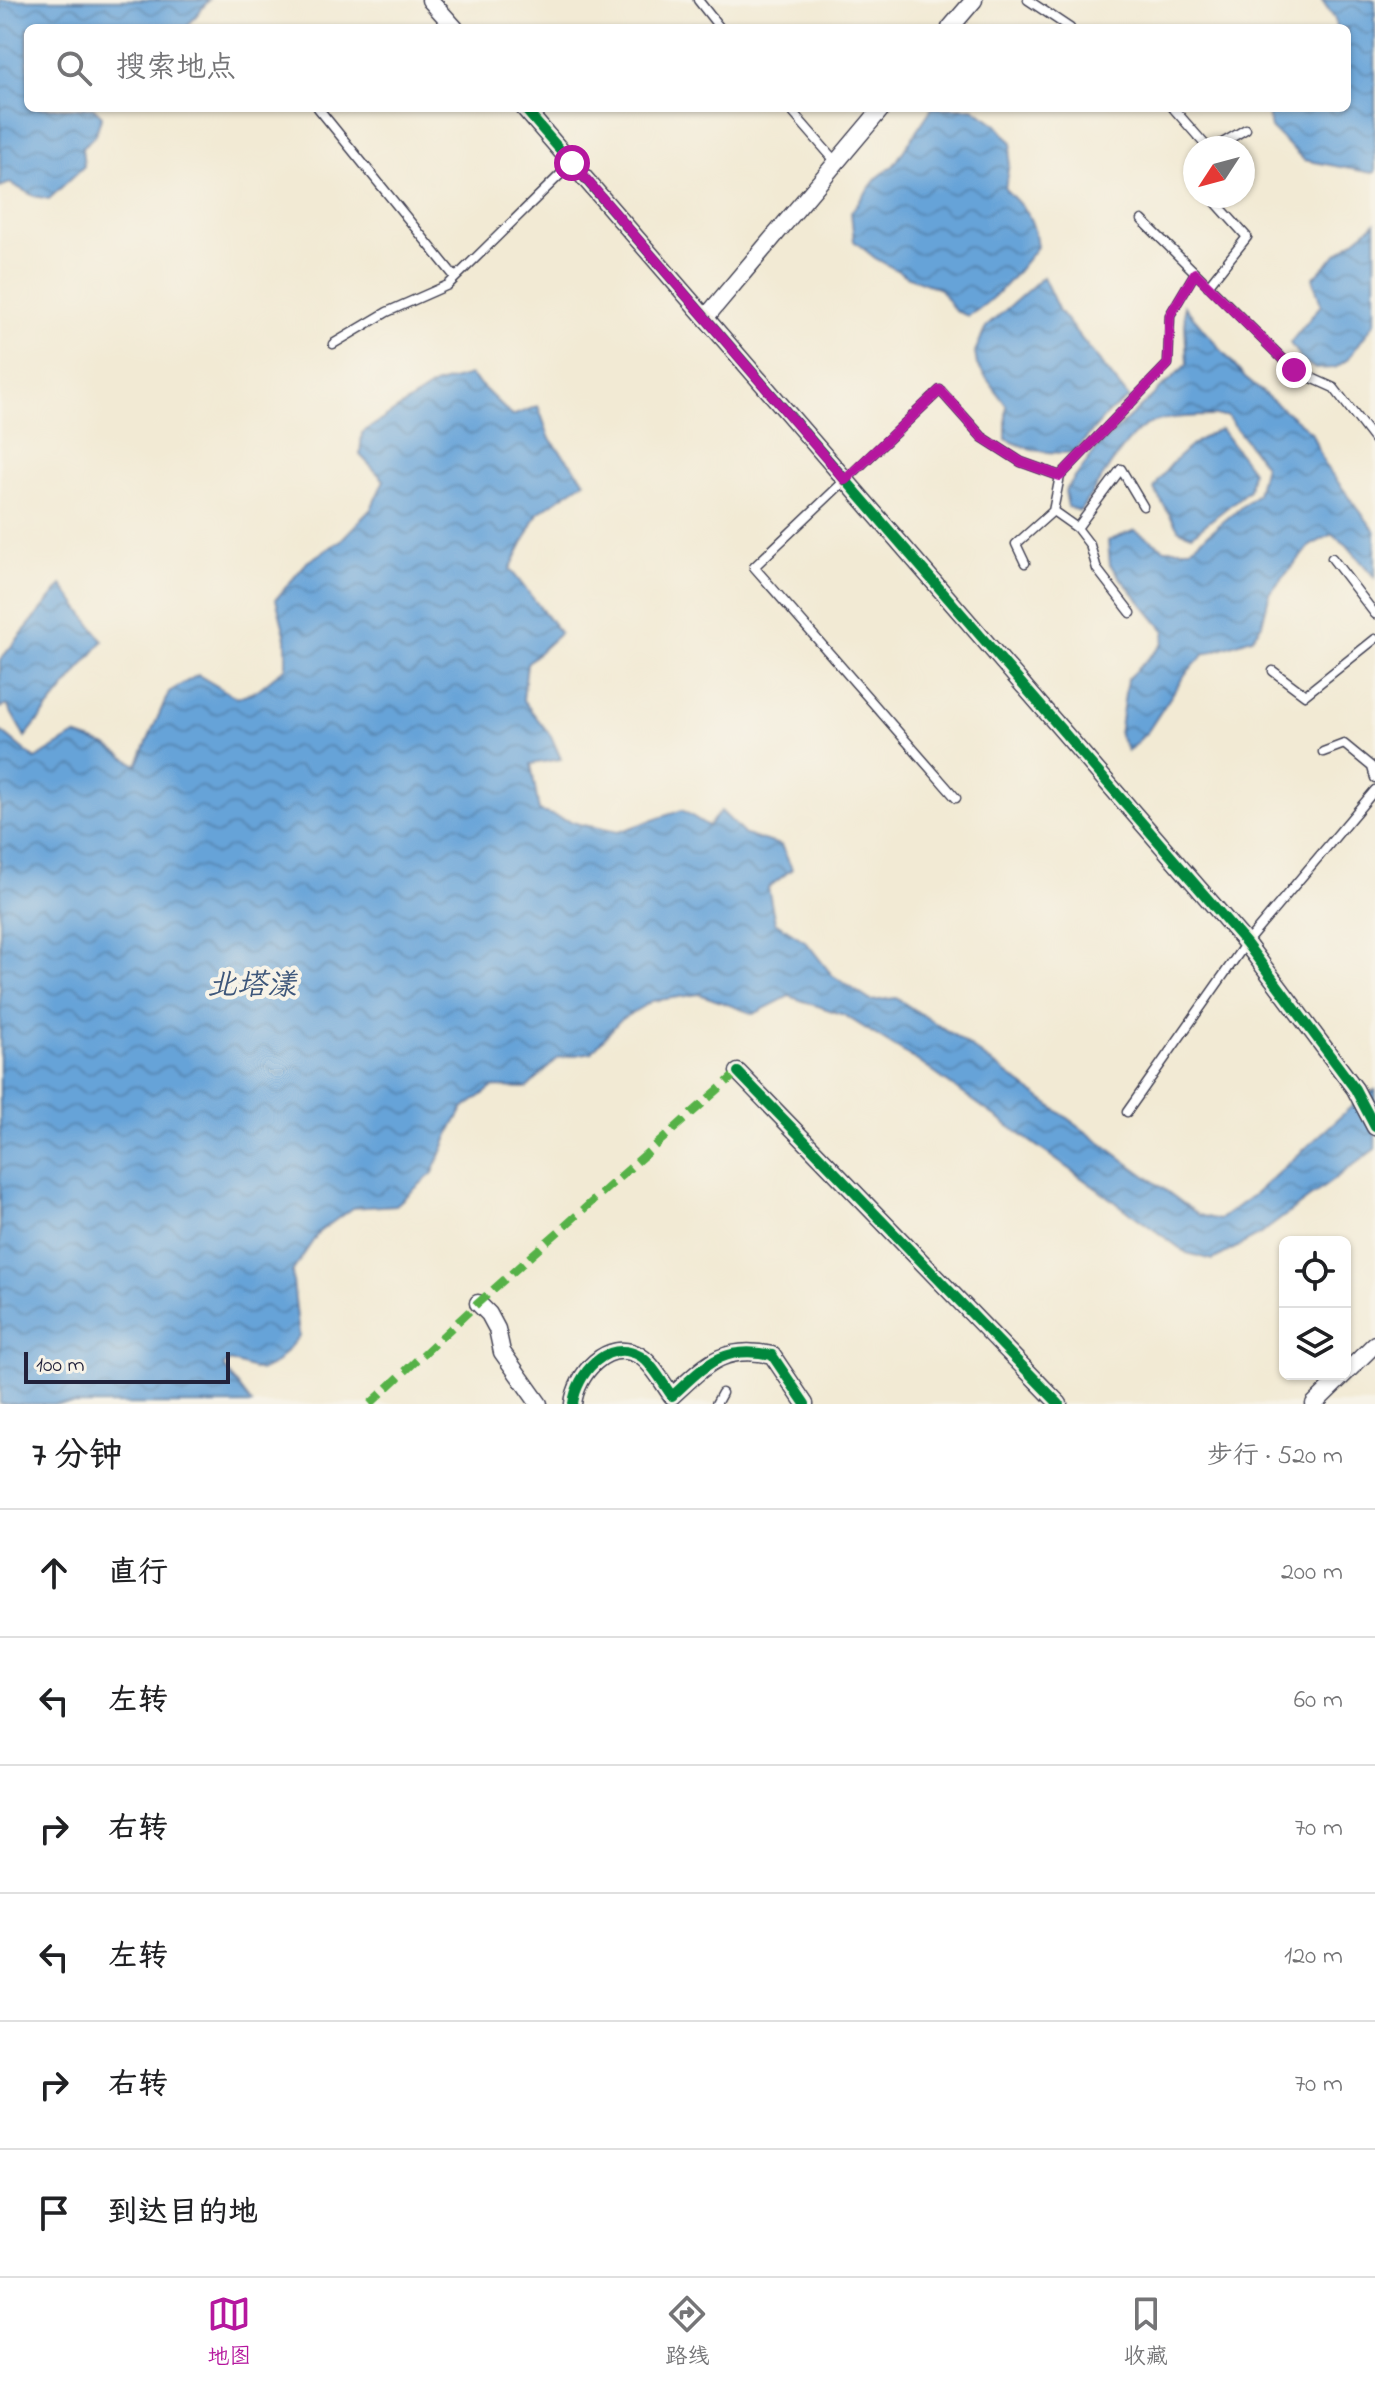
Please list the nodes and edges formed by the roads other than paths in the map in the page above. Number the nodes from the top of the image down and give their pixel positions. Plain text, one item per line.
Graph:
1 (430, 0) edge
2 (698, 0) edge
3 (974, 0) edge
4 (1028, 0) edge
5 (451, 24) edge
6 (717, 24) edge
7 (953, 24) edge
8 (1064, 24) edge
9 (321, 112) edge
10 (527, 112) edge
11 (792, 112) edge
12 (879, 112) edge
13 (1176, 112) edge
14 (1246, 129) dead end
15 (1198, 136) edge
16 (1234, 136) edge
17 (572, 163) junction
18 (836, 163) junction
19 (1221, 208) edge
20 (1142, 220) dead end
21 (1195, 273) junction
22 (455, 277) junction
23 (1208, 286) junction
24 (706, 317) junction
25 (333, 344) dead end
26 (1375, 441) edge
27 (1060, 476) junction
28 (845, 480) junction
29 (1143, 506) dead end
30 (1053, 511) junction
31 (1077, 528) junction
32 (1332, 558) dead end
33 (1025, 563) dead end
34 (1131, 613) dead end
35 (1375, 614) edge
36 (1375, 639) edge
37 (1273, 671) dead end
38 (1323, 752) dead end
39 (1375, 778) edge
40 (1375, 790) edge
41 (956, 798) dead end
42 (1246, 943) junction
43 (738, 1072) dead end
44 (1127, 1112) dead end
45 (1375, 1127) edge
46 (478, 1303) dead end
47 (1375, 1344) edge
48 (722, 1393) dead end
49 (539, 1404) edge
50 (573, 1404) edge
51 (716, 1404) edge
52 (805, 1404) edge
53 (1059, 1404) edge
54 (1314, 1404) edge

1 - 5 street
2 - 6 lane
3 - 7 street
4 - 8 lane
9 - 22 lane
10 - 17 street
11 - 18 lane
12 - 18 street
13 - 15 lane
14 - 16 lane
17 - 22 lane
17 - 24 street
18 - 24 street
19 - 23 lane
20 - 21 lane
21 - 23 lane
21 - 27 lane
22 - 25 lane
23 - 26 lane
24 - 28 street
27 - 28 lane
27 - 30 lane
28 - 41 lane
28 - 42 street
29 - 31 lane
30 - 31 lane
30 - 33 lane
31 - 34 lane
32 - 35 lane
36 - 37 lane
38 - 39 lane
40 - 42 lane
42 - 44 lane
42 - 45 street
43 - 53 street
46 - 49 street
47 - 54 street
48 - 51 lane
50 - 52 street

